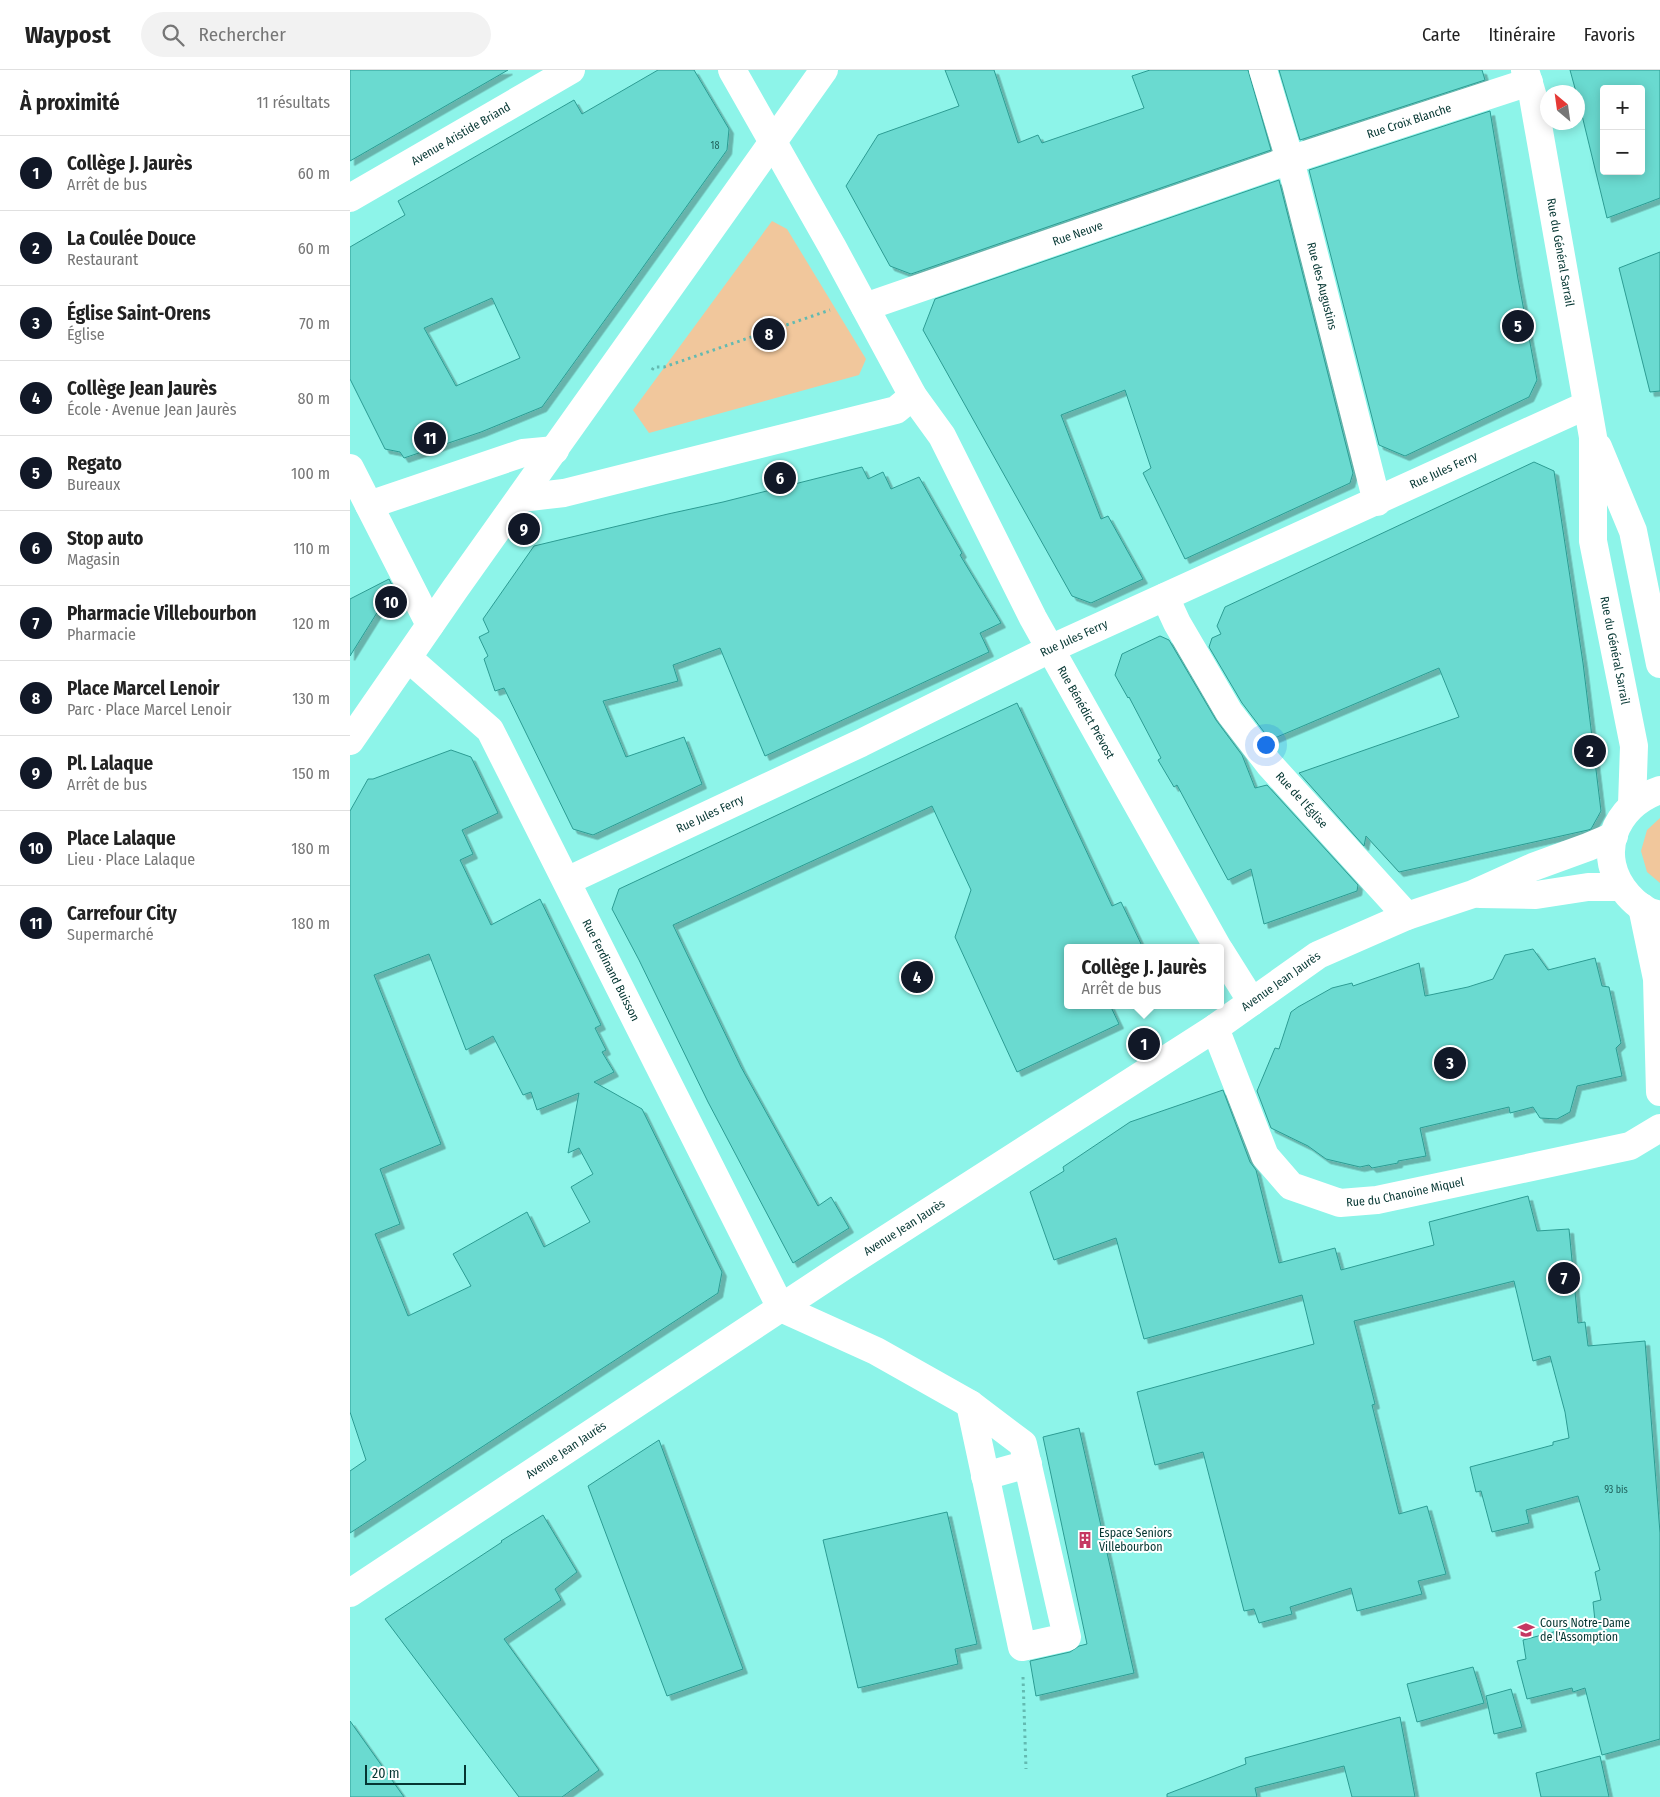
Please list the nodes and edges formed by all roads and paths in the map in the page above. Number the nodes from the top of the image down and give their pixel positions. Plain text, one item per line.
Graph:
1 (571, 70) edge
2 (732, 70) edge
3 (824, 70) edge
4 (1264, 70) edge
5 (1527, 76) edge
6 (773, 140) junction
7 (1290, 160) junction
8 (350, 198) edge
9 (860, 299) junction
10 (649, 374) dead end
11 (913, 396) junction
12 (1587, 405) junction
13 (1593, 437) junction
14 (555, 450) junction
15 (350, 468) edge
16 (521, 498) junction
17 (1376, 502) junction
18 (368, 506) junction
19 (1165, 597) junction
20 (430, 625) junction
21 (1050, 649) junction
22 (408, 658) junction
23 (1660, 664) edge
24 (350, 741) edge
25 (1660, 790) edge
26 (1632, 805) junction
27 (1614, 836) junction
28 (567, 881) junction
29 (1620, 887) junction
30 (1474, 894) junction
31 (1651, 911) edge
32 (1407, 916) junction
33 (1216, 944) edge
34 (1224, 957) edge
35 (1252, 1002) junction
36 (1215, 1028) junction
37 (1660, 1092) edge
38 (1660, 1128) edge
39 (781, 1308) junction
40 (970, 1404) junction
41 (1028, 1464) junction
42 (985, 1476) junction
43 (350, 1593) edge
44 (1022, 1647) junction
45 (1026, 1769) dead end

1 - 8 street, Avenue Aristide Briand
2 - 6 street, Rue Bénédict Prévost
3 - 6 street
4 - 7 street, Rue des Augustins
5 - 7 street, Rue Croix Blanche
5 - 12 street, Rue du Général Sarrail
6 - 9 street, Rue Bénédict Prévost
6 - 14 street
7 - 9 street, Rue Neuve
7 - 17 street, Rue des Augustins
9 - 10 path
9 - 11 street, Rue Bénédict Prévost
11 - 16 street
11 - 21 street, Rue Bénédict Prévost
12 - 13 street, Rue du Général Sarrail
12 - 17 street, Rue Jules Ferry
13 - 23 street, Rue du Général Sarrail
13 - 26 street, Rue du Général Sarrail
14 - 16 street
14 - 18 street
15 - 18 street
16 - 20 street
17 - 19 street, Rue Jules Ferry
18 - 20 street
19 - 21 street, Rue Jules Ferry
19 - 32 street, Rue de l'Église
20 - 22 street
21 - 28 street, Rue Jules Ferry
21 - 33 street, Rue Bénédict Prévost
22 - 24 street
22 - 28 street, Rue Ferdinand Buisson
25 - 26 street
26 - 27 street
27 - 29 street
27 - 30 street, Avenue Jean Jaurès
28 - 39 street, Rue Ferdinand Buisson
29 - 30 street, Avenue Jean Jaurès
29 - 31 street
30 - 32 street, Avenue Jean Jaurès
31 - 37 street
32 - 35 street, Avenue Jean Jaurès
34 - 35 street
35 - 36 street, Avenue Jean Jaurès
36 - 38 street, Rue du Chanoine Miquel
36 - 39 street, Avenue Jean Jaurès
39 - 40 street
39 - 43 street, Avenue Jean Jaurès
40 - 41 street
40 - 42 street
41 - 42 street
41 - 44 street
42 - 44 street
44 - 45 path

